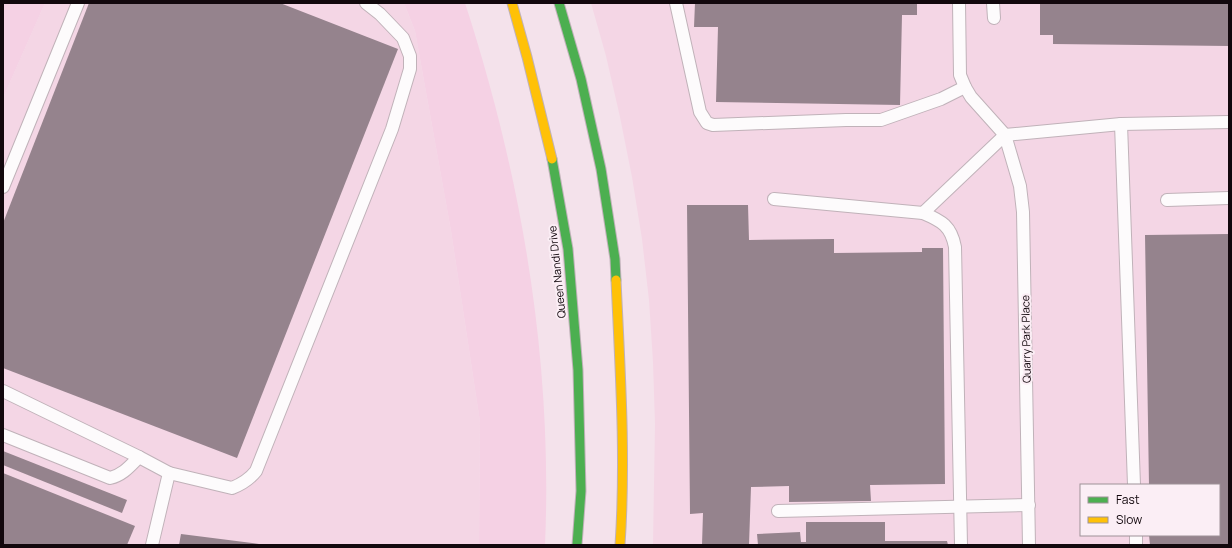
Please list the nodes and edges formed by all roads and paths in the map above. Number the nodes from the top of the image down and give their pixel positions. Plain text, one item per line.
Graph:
1 (78, 3) edge
2 (366, 3) edge
3 (512, 3) edge
4 (559, 3) edge
5 (676, 3) edge
6 (959, 3) edge
7 (993, 3) edge
8 (994, 18) dead end
9 (965, 87) junction
10 (1229, 122) edge
11 (1121, 124) junction
12 (1005, 135) junction
13 (3, 187) edge
14 (1229, 198) edge
15 (774, 199) dead end
16 (1167, 200) dead end
17 (924, 213) junction
18 (3, 391) edge
19 (3, 435) edge
20 (139, 457) junction
21 (169, 473) junction
22 (1134, 484) edge
23 (1029, 505) junction
24 (960, 507) junction
25 (778, 511) dead end
26 (152, 545) edge
27 (577, 545) edge
28 (620, 545) edge
29 (961, 545) edge
30 (1029, 545) edge

1 - 13 lane
2 - 21 lane
3 - 27 main road, Queen Nandi Drive
4 - 28 main road
5 - 9 lane
6 - 9 lane
7 - 8 lane
9 - 12 lane
10 - 11 lane
11 - 12 lane
11 - 22 lane
12 - 17 lane
12 - 23 lane, Quarry Park Place
14 - 16 lane
15 - 17 lane
17 - 24 lane
18 - 20 lane
19 - 20 lane
20 - 21 lane
21 - 26 lane
23 - 24 lane
23 - 30 lane, Quarry Park Place
24 - 25 lane
24 - 29 lane

